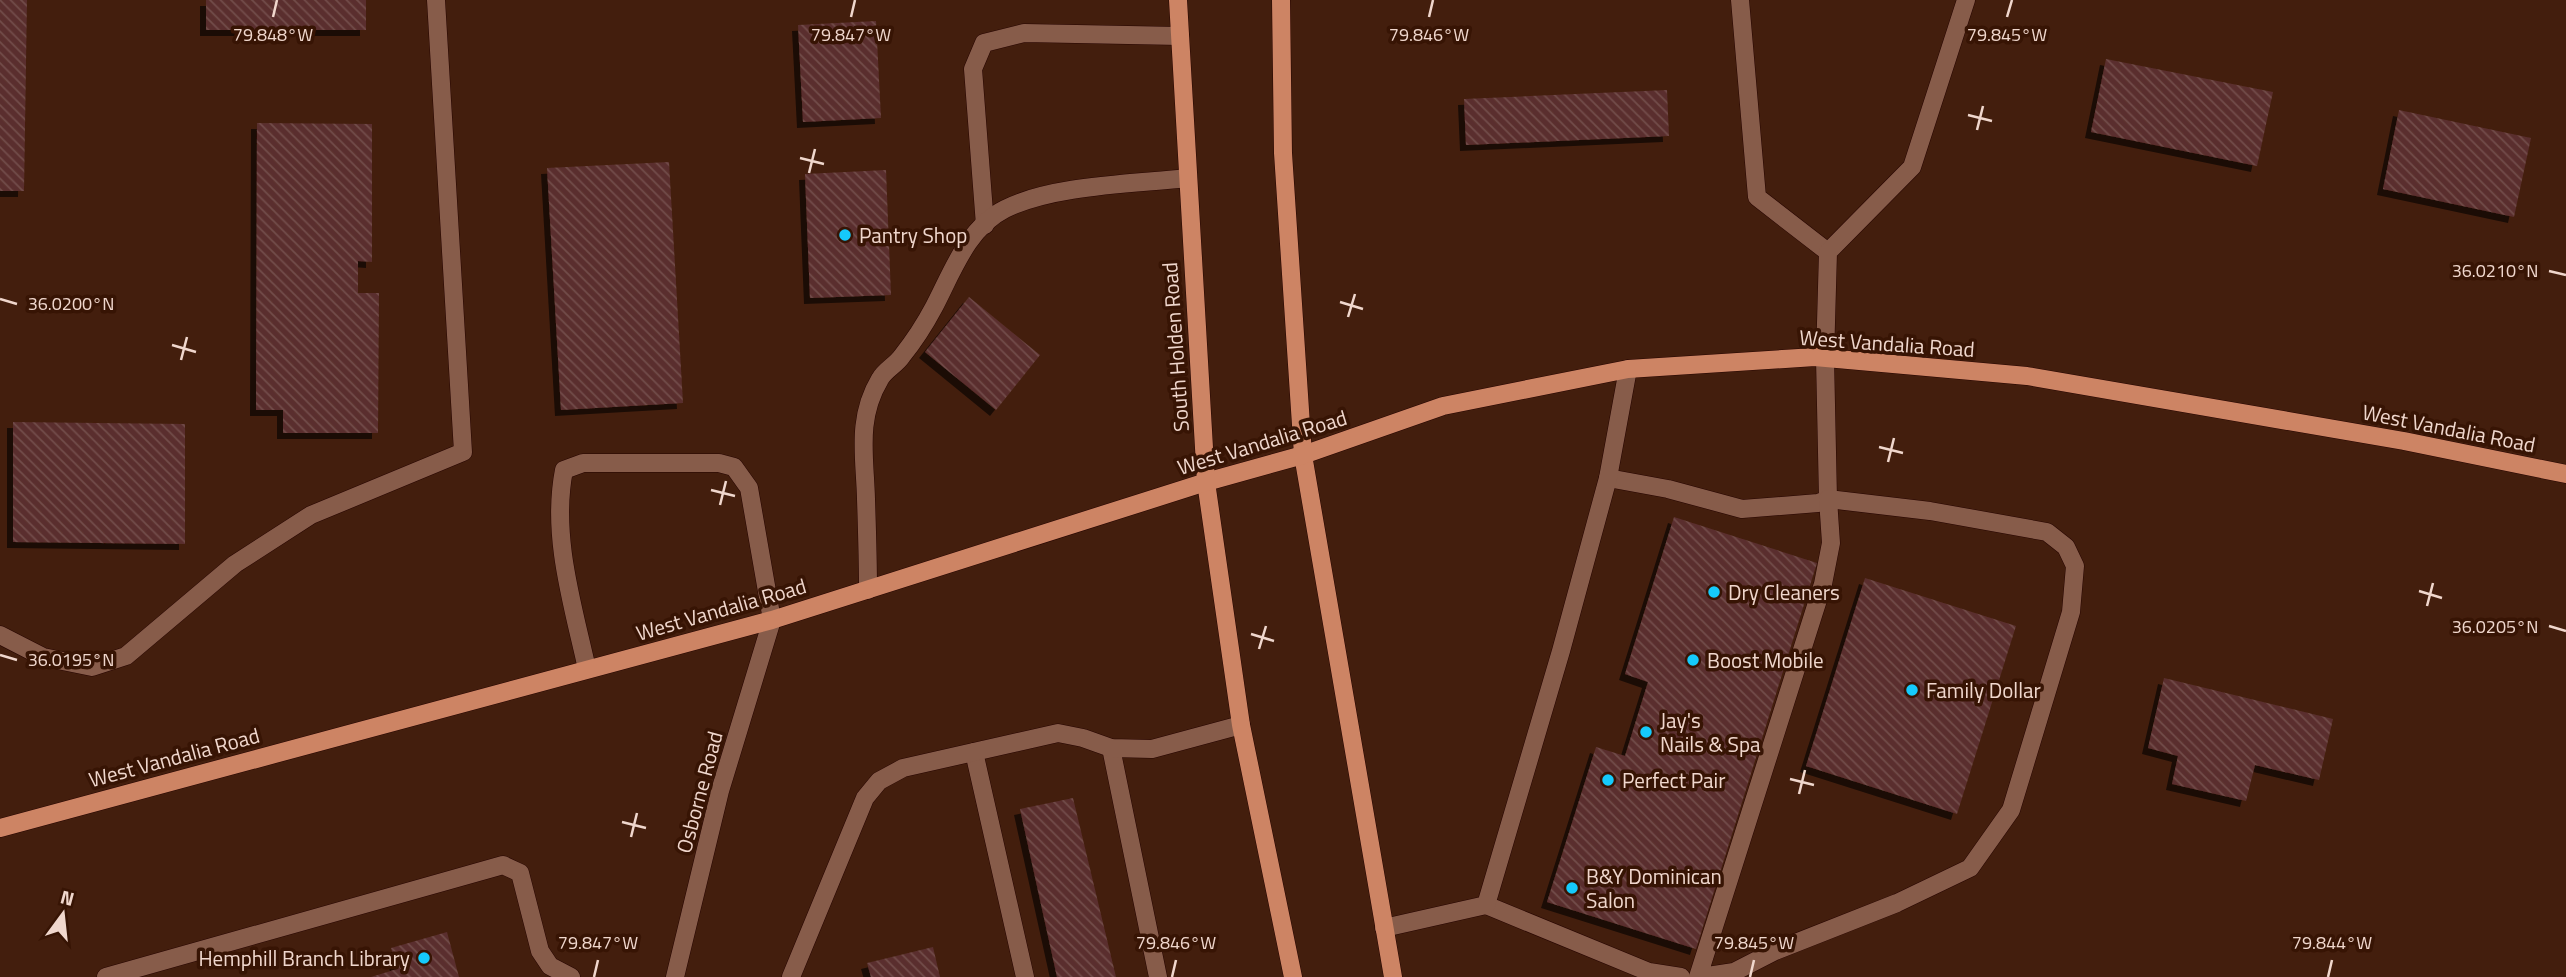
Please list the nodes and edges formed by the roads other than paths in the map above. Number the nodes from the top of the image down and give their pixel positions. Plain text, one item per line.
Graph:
1 (436, 0) edge
2 (1178, 0) edge
3 (1281, 0) edge
4 (1740, 0) edge
5 (1966, 0) edge
6 (1180, 36) junction
7 (1188, 178) junction
8 (985, 225) junction
9 (1828, 252) junction
10 (1825, 358) junction
11 (1628, 369) junction
12 (1303, 455) junction
13 (2566, 474) edge
14 (1608, 478) junction
15 (1206, 482) junction
16 (1828, 499) junction
17 (869, 590) junction
18 (772, 620) junction
19 (0, 635) edge
20 (587, 669) junction
21 (1241, 725) junction
22 (1111, 748) junction
23 (974, 752) junction
24 (0, 828) edge
25 (1486, 905) junction
26 (1384, 928) junction
27 (143, 972) edge
28 (106, 977) edge
29 (572, 977) edge
30 (675, 977) edge
31 (791, 977) edge
32 (1025, 977) edge
33 (1158, 977) edge
34 (1293, 977) edge
35 (1393, 977) edge
36 (1681, 977) edge
37 (1699, 977) edge

1 - 19 street
2 - 6 main road, South Holden Road
3 - 12 main road
4 - 9 street
5 - 9 street
6 - 7 main road, South Holden Road
6 - 8 street
7 - 8 street
7 - 15 main road, South Holden Road
8 - 17 street
9 - 10 street
10 - 11 main road, West Vandalia Road
10 - 13 main road, West Vandalia Road
10 - 16 street
11 - 12 main road, West Vandalia Road
11 - 14 street
12 - 15 main road, West Vandalia Road
12 - 26 main road
14 - 16 street
14 - 25 street
15 - 17 main road, West Vandalia Road
15 - 21 main road, South Holden Road
16 - 37 street
16 - 37 street
17 - 18 main road, West Vandalia Road
18 - 20 main road, West Vandalia Road
18 - 20 street
18 - 30 street, Osborne Road
20 - 24 main road, West Vandalia Road
21 - 22 street
21 - 34 main road, South Holden Road
22 - 23 street
22 - 33 street
23 - 31 street
23 - 32 street
25 - 26 street
25 - 36 street
26 - 35 main road
27 - 28 street
27 - 29 street

